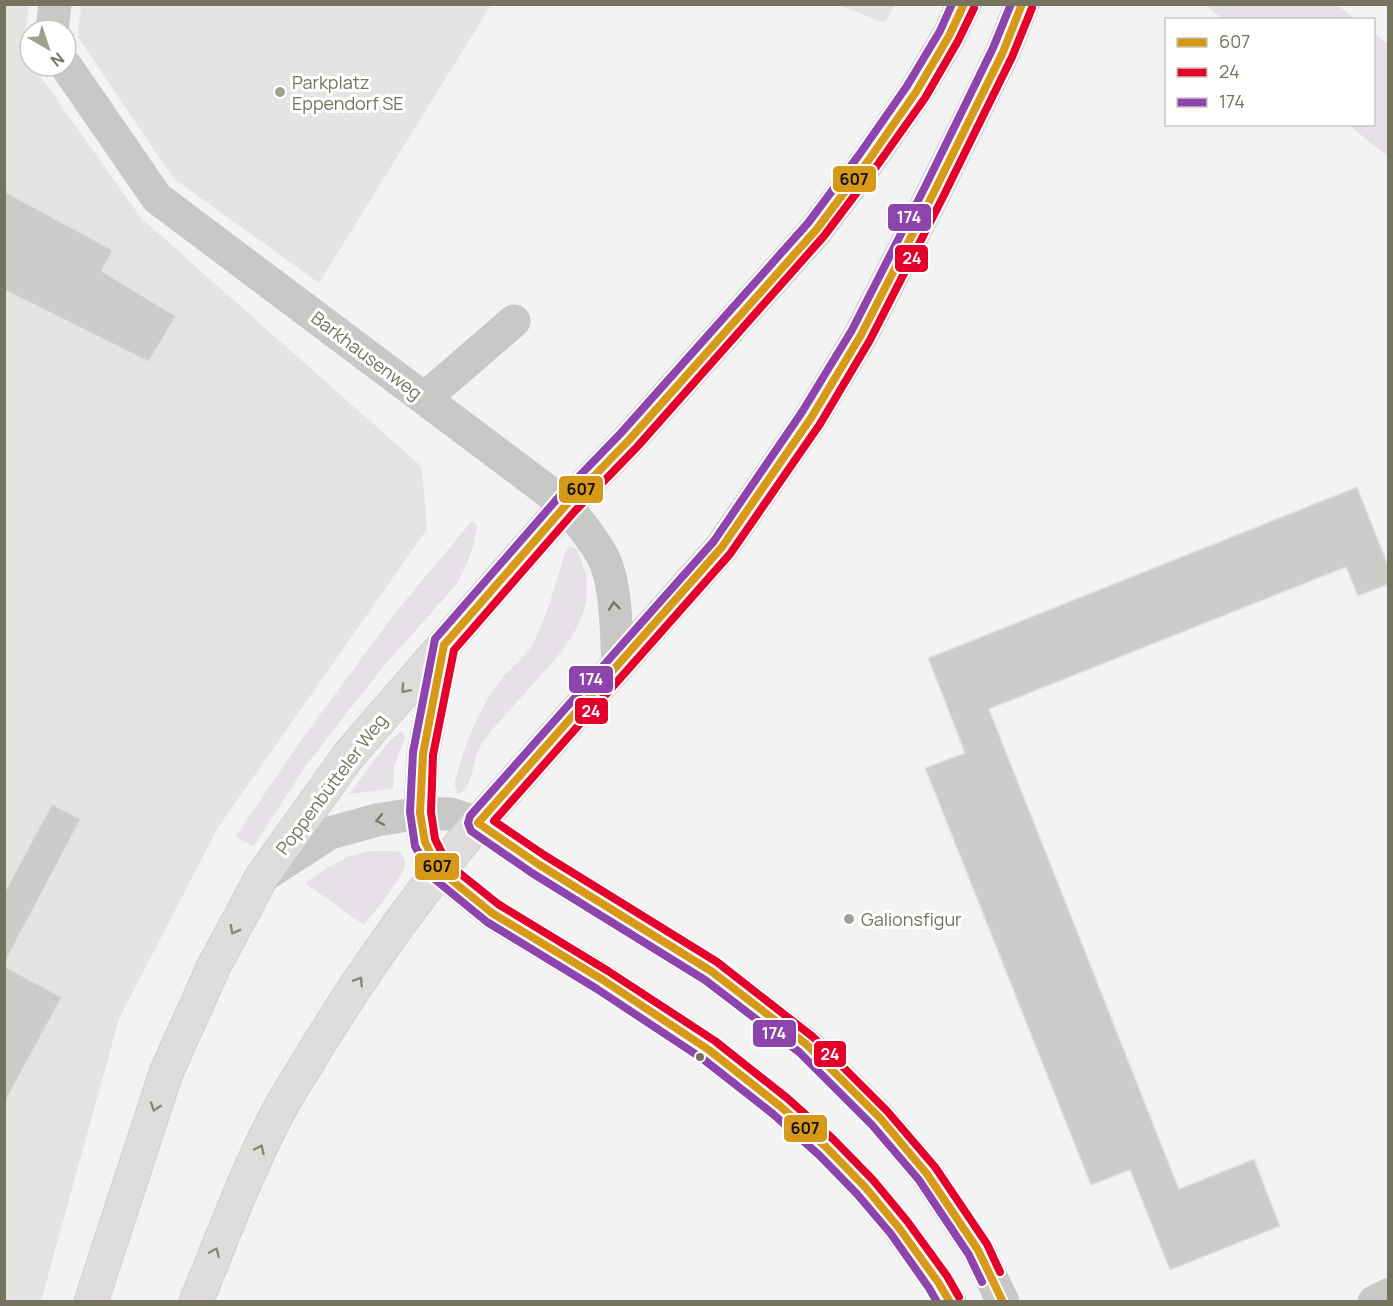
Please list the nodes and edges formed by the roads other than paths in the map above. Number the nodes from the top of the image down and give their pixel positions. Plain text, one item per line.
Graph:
1 (964, 4) edge
2 (1022, 4) edge
3 (74, 78) edge
4 (514, 321) dead end
5 (425, 398) junction
6 (566, 506) junction
7 (444, 645) junction
8 (618, 665) junction
9 (420, 813) junction
10 (478, 823) junction
11 (439, 870) junction
12 (261, 878) junction
13 (1389, 1295) edge
14 (91, 1302) edge
15 (196, 1302) edge
16 (950, 1302) edge
17 (1003, 1302) edge
18 (1374, 1302) edge

1 - 6 main road, Poppenbütteler Weg
2 - 8 main road
3 - 5 street, Barkhausenweg
4 - 5 street
5 - 6 street, Barkhausenweg
6 - 7 main road, Poppenbütteler Weg
8 -> 6 street, Barkhausenweg
7 - 9 street
7 -> 12 main road, Poppenbütteler Weg
8 - 10 main road
9 - 10 street
9 - 11 street
9 -> 12 street
10 - 11 main road
10 - 17 street
15 -> 11 main road
11 - 16 street
12 -> 14 main road, Poppenbütteler Weg
13 - 18 street

